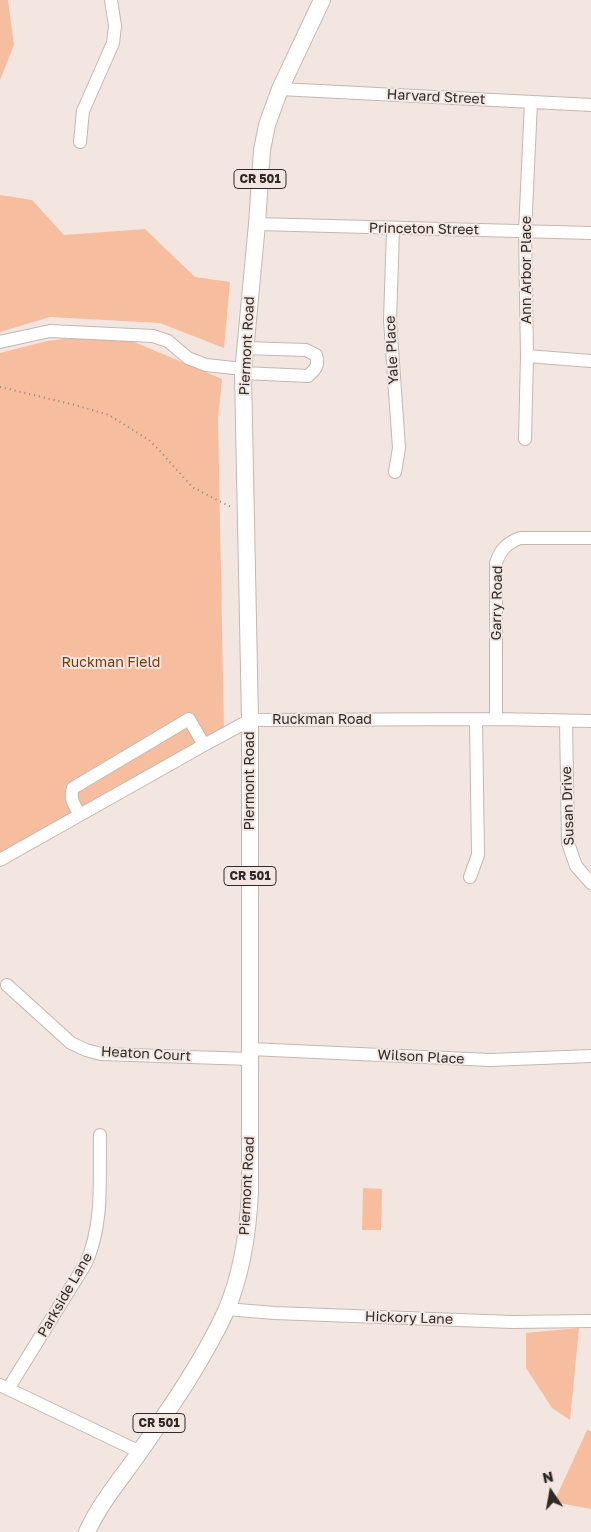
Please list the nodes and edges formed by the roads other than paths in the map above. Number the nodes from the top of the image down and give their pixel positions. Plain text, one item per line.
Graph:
1 (111, 0) edge
2 (322, 0) edge
3 (280, 89) junction
4 (530, 102) junction
5 (591, 105) edge
6 (80, 142) dead end
7 (257, 224) junction
8 (392, 229) junction
9 (525, 232) junction
10 (591, 233) edge
11 (0, 342) edge
12 (245, 348) junction
13 (527, 356) junction
14 (591, 361) edge
15 (243, 371) junction
16 (525, 439) dead end
17 (395, 472) dead end
18 (591, 538) edge
19 (496, 719) junction
20 (250, 720) junction
21 (476, 720) junction
22 (566, 721) junction
23 (591, 721) edge
24 (204, 744) junction
25 (80, 816) junction
26 (0, 860) edge
27 (470, 877) dead end
28 (591, 883) edge
29 (7, 985) dead end
30 (250, 1054) junction
31 (591, 1056) edge
32 (100, 1135) dead end
33 (226, 1309) junction
34 (591, 1321) edge
35 (4, 1387) edge
36 (140, 1452) junction
37 (92, 1530) edge

1 - 6 street
2 - 3 main road, Piermont Road / CR 501
3 - 4 street, Harvard Street
3 - 7 main road, Piermont Road / CR 501
4 - 5 street, Harvard Street
4 - 9 street, Ann Arbor Place
7 - 8 street, Princeton Street
7 - 12 main road, Piermont Road / CR 501
8 - 9 street, Princeton Street
8 - 17 street, Yale Place
9 - 10 street, Princeton Street
9 - 13 street, Ann Arbor Place
11 - 15 street
12 - 15 main road, Piermont Road / CR 501
12 - 15 street
13 - 14 street
13 - 16 street, Ann Arbor Place
15 - 20 main road, Piermont Road / CR 501
18 - 19 street, Garry Road
19 - 21 street, Ruckman Road
19 - 22 street, Ruckman Road
20 - 21 street, Ruckman Road
20 - 24 street, Ruckman Road
20 - 30 main road, Piermont Road / CR 501
21 - 27 street
22 - 23 street, Ruckman Road
22 - 28 street, Susan Drive
24 - 25 street, Ruckman Road
24 - 25 street
25 - 26 street, Ruckman Road
29 - 30 street, Heaton Court
30 - 31 street, Wilson Place
30 - 33 main road, Piermont Road / CR 501
32 - 35 street, Parkside Lane
33 - 34 street, Hickory Lane
33 - 36 main road, Piermont Road / CR 501
35 - 36 street
36 - 37 main road, Piermont Road / CR 501

